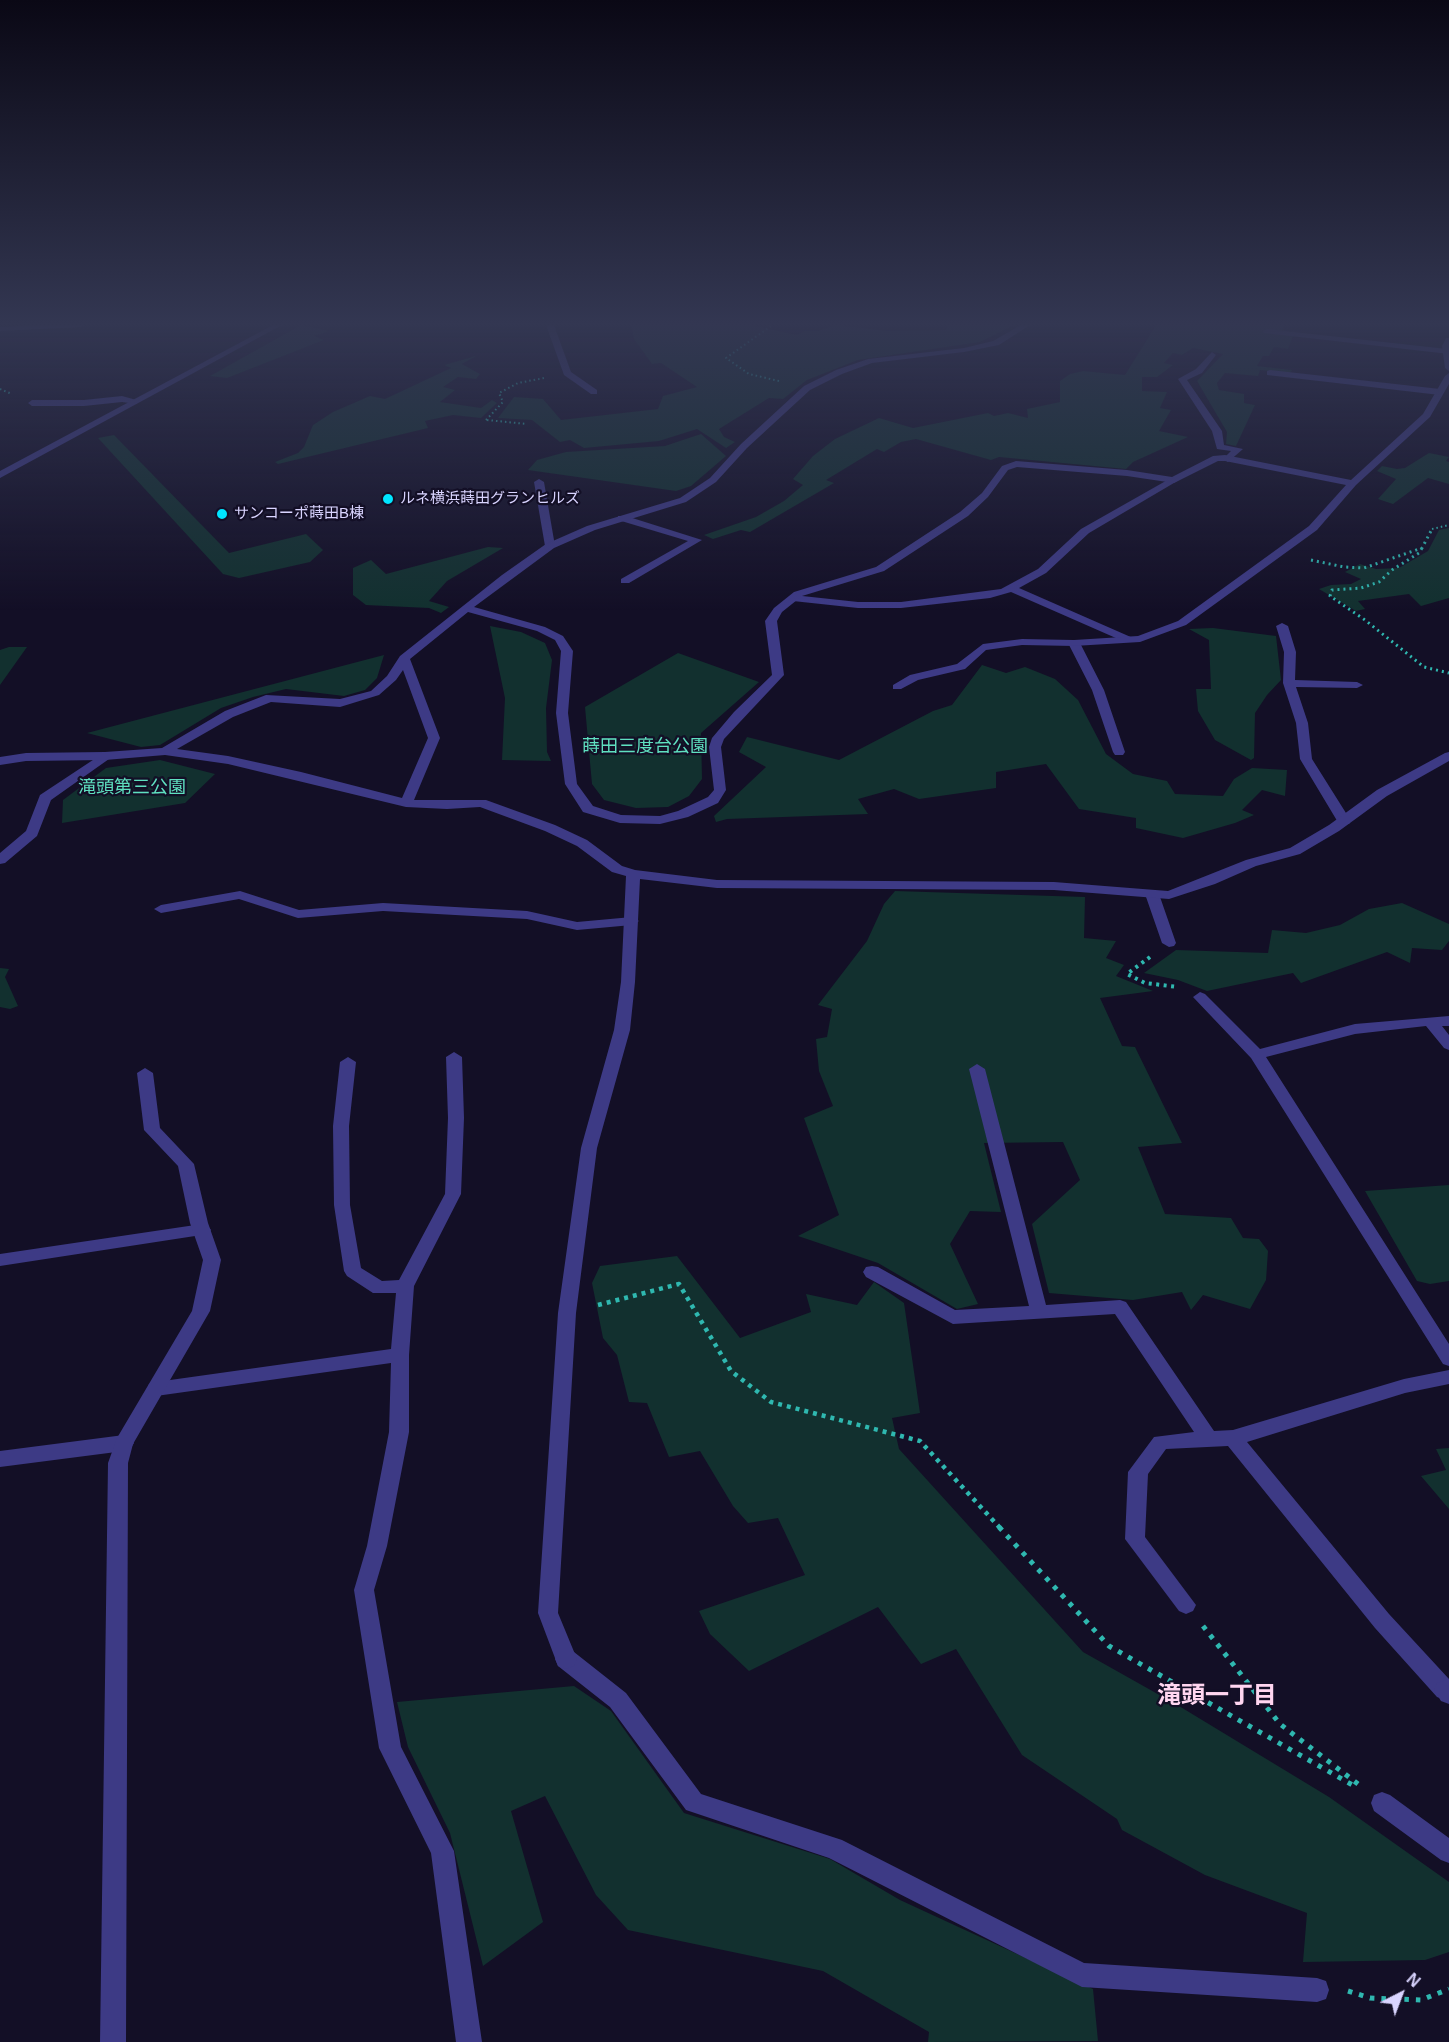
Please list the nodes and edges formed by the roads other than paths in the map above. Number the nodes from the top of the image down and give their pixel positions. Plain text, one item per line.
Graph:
1 (101, 420) edge
2 (772, 420) edge
3 (1209, 420) edge
4 (1421, 420) edge
5 (1228, 459) junction
6 (0, 475) edge
7 (1174, 480) junction
8 (538, 482) dead end
9 (1353, 483) junction
10 (622, 518) junction
11 (550, 546) junction
12 (625, 581) dead end
13 (1010, 588) junction
14 (793, 598) junction
15 (468, 609) junction
16 (1282, 626) dead end
17 (1129, 640) junction
18 (1074, 643) junction
19 (404, 658) junction
20 (1289, 684) junction
21 (897, 687) dead end
22 (1360, 698) dead end
23 (165, 751) junction
24 (1119, 752) dead end
25 (105, 756) junction
26 (1449, 756) edge
27 (0, 761) edge
28 (406, 803) junction
29 (1344, 821) junction
30 (0, 860) edge
31 (633, 874) junction
32 (1152, 894) junction
33 (161, 909) dead end
34 (632, 921) junction
35 (1169, 943) road end
36 (1200, 997) road end
37 (1430, 1021) junction
38 (1449, 1021) edge
39 (1449, 1045) edge
40 (1257, 1055) junction
41 (454, 1057) dead end
42 (348, 1062) dead end
43 (977, 1069) dead end
44 (145, 1073) dead end
45 (202, 1230) junction
46 (0, 1260) edge
47 (872, 1272) dead end
48 (405, 1286) junction
49 (1039, 1311) junction
50 (400, 1355) junction
51 (1449, 1359) edge
52 (1449, 1377) edge
53 (156, 1389) junction
54 (1233, 1438) junction
55 (1209, 1439) junction
56 (124, 1443) junction
57 (0, 1459) edge
58 (1186, 1605) road end
59 (1448, 1691) edge
60 (1382, 1803) road end
61 (1449, 1852) edge
62 (1317, 1990) road end
63 (113, 2042) edge
64 (468, 2042) edge

1 - 6 street
2 - 10 street
3 - 5 street
4 - 9 street
5 - 7 street
5 - 9 street
7 - 13 street
7 - 14 street
8 - 11 street
9 - 17 street
10 - 11 street
10 - 12 street
11 - 15 street
13 - 14 street
13 - 17 street
14 - 15 street
15 - 19 street
16 - 20 street
17 - 18 street
18 - 21 street
18 - 24 street
19 - 23 street
19 - 28 street
20 - 22 street
20 - 29 street
23 - 25 street
23 - 28 street
25 - 27 street
25 - 30 street
26 - 29 street
28 - 31 street
29 - 32 street
31 - 32 street
31 - 34 street
32 - 35 street
33 - 34 street
34 - 62 street
36 - 40 street
37 - 38 street
37 - 39 street
37 - 40 street
40 - 51 street
41 - 48 street
42 - 48 street
43 - 49 street
44 - 45 street
45 - 46 street
45 - 53 street
47 - 49 street
48 - 50 street
49 - 55 street
50 - 53 street
50 - 64 street
52 - 54 street
53 - 56 street
54 - 55 street
54 - 59 street
55 - 58 street
56 - 57 street
56 - 63 street
60 - 61 street

